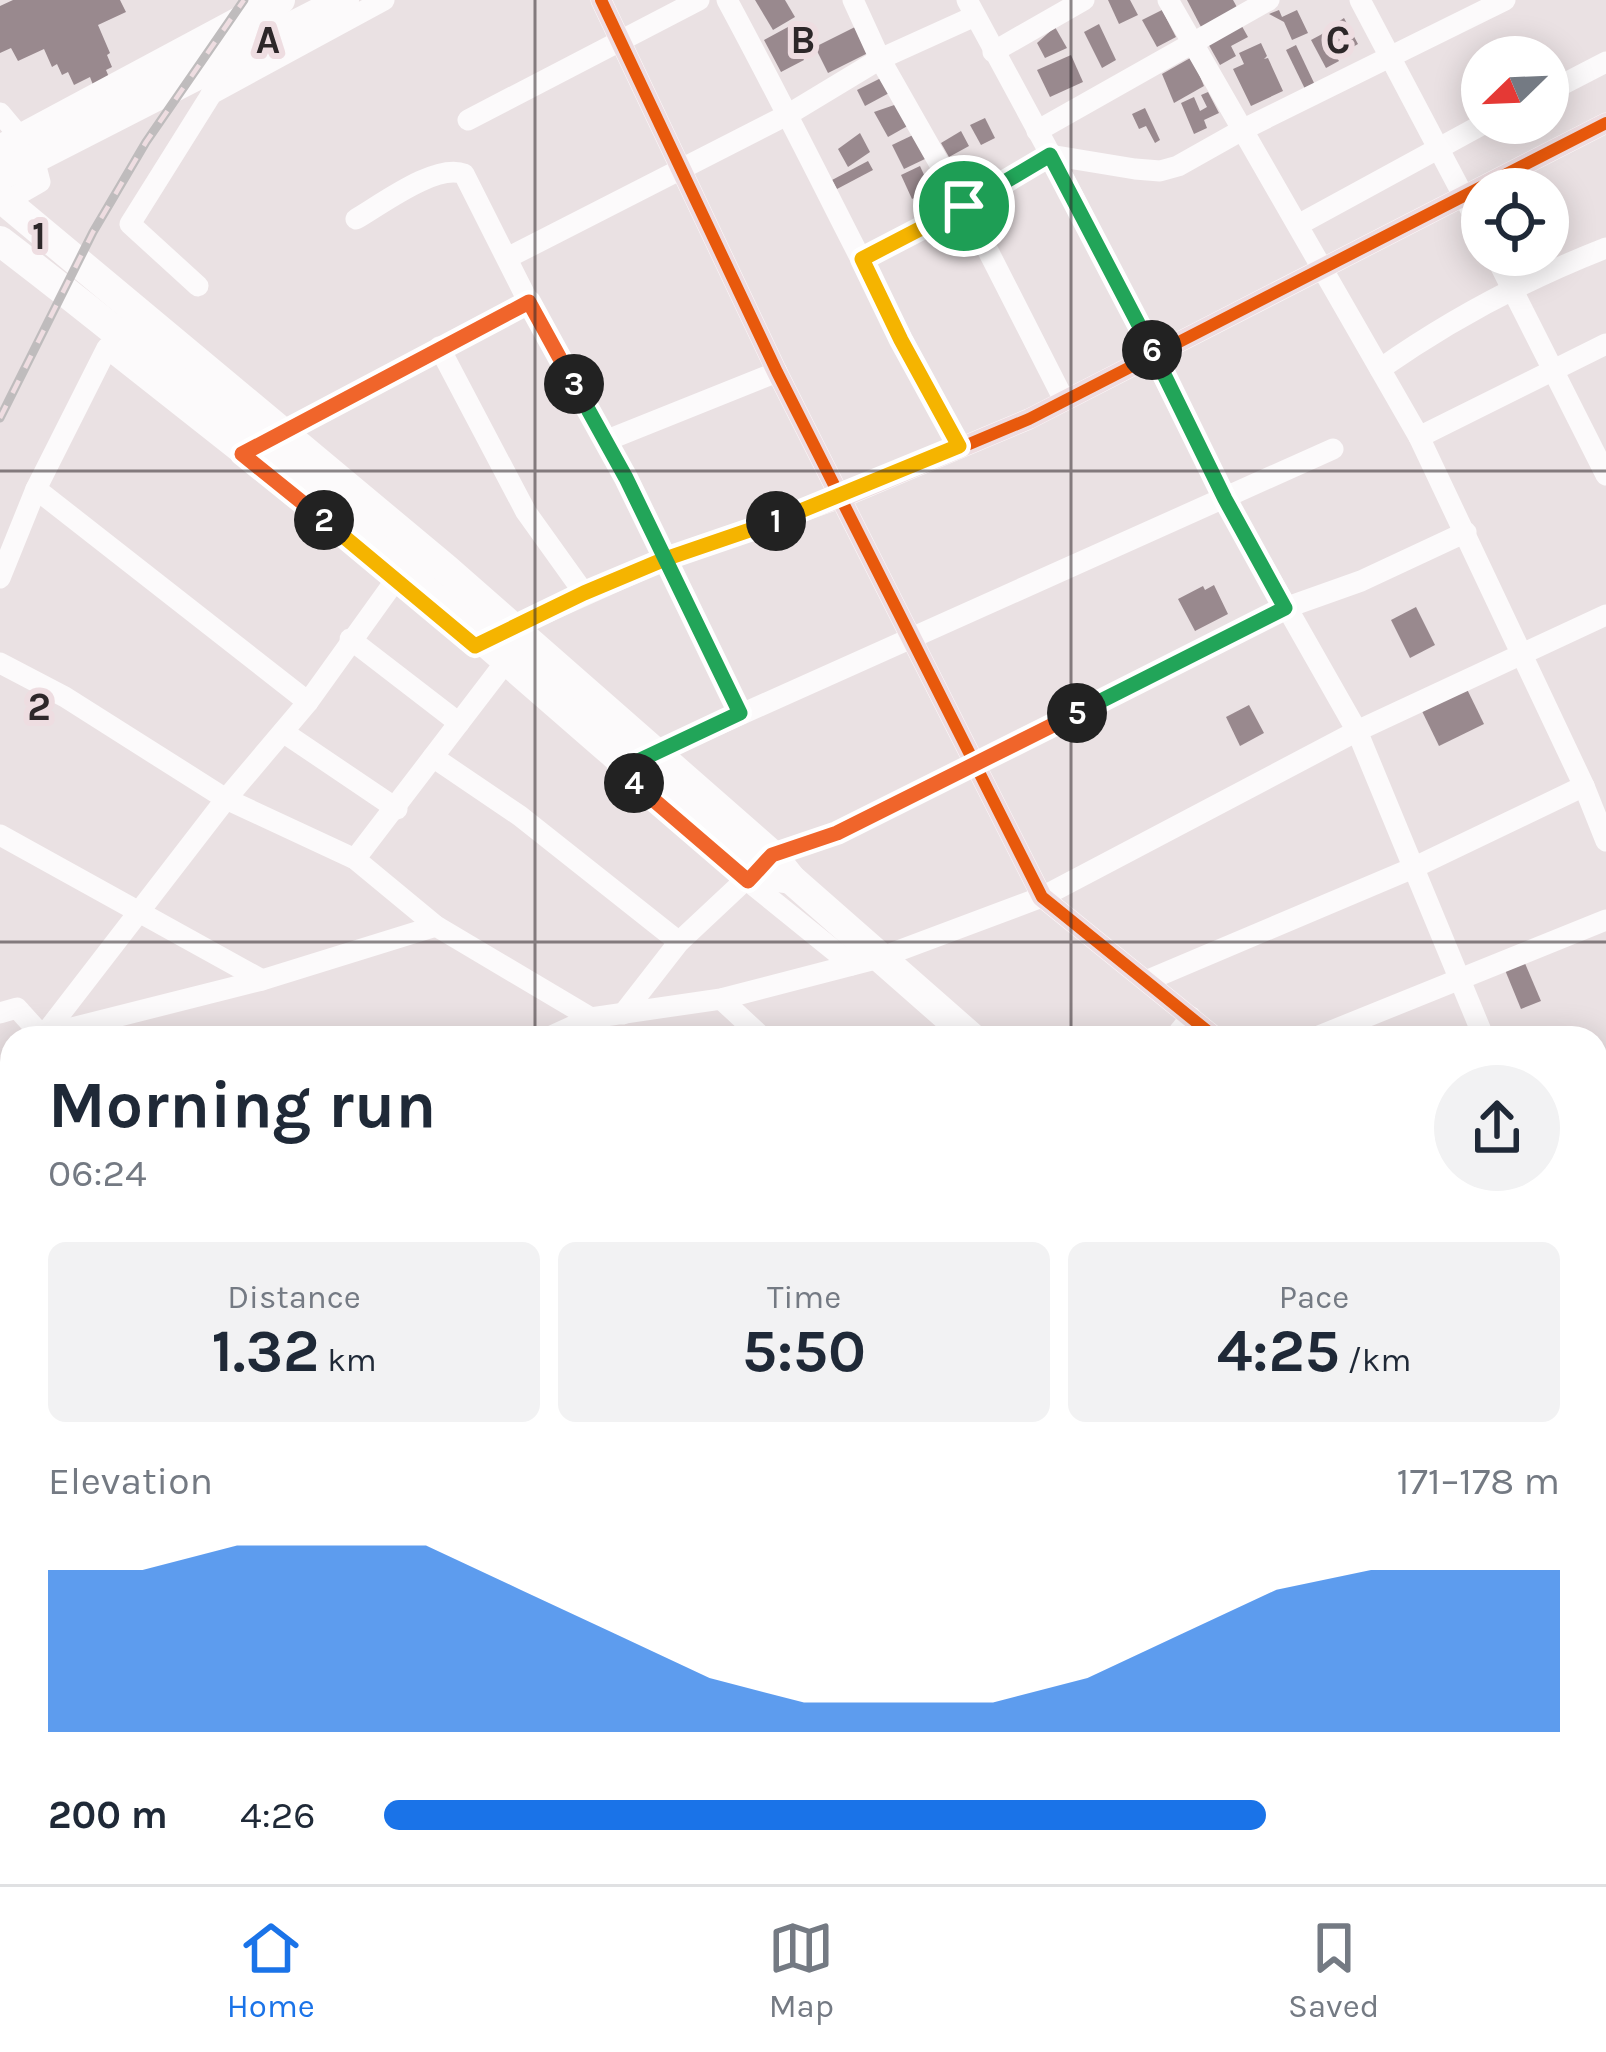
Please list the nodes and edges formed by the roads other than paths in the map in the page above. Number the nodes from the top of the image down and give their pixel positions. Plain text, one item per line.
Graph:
1 (277, 0) edge
2 (344, 0) edge
3 (384, 0) edge
4 (601, 0) edge
5 (699, 0) edge
6 (727, 0) edge
7 (853, 0) edge
8 (1084, 0) edge
9 (1168, 0) edge
10 (1269, 0) edge
11 (1360, 0) edge
12 (1505, 0) edge
13 (971, 8) edge
14 (617, 41) junction
15 (1193, 45) junction
16 (993, 52) junction
17 (1391, 57) junction
18 (880, 59) junction
19 (1606, 62) edge
20 (1569, 81) edge
21 (207, 96) junction
22 (789, 114) junction
23 (468, 120) dead end
24 (1606, 123) edge
25 (2, 130) edge
26 (1242, 130) junction
27 (1037, 131) junction
28 (1461, 135) edge
29 (1438, 147) junction
30 (1050, 155) junction
31 (678, 167) junction
32 (1518, 168) edge
33 (0, 176) edge
34 (1461, 190) edge
35 (1461, 197) edge
36 (0, 201) edge
37 (964, 206) junction
38 (356, 219) dead end
39 (1298, 225) junction
40 (0, 241) edge
41 (1606, 248) edge
42 (507, 258) junction
43 (862, 259) junction
44 (1321, 267) junction
45 (1506, 276) edge
46 (198, 286) dead end
47 (1513, 290) junction
48 (529, 302) junction
49 (1606, 344) edge
50 (439, 347) junction
51 (1154, 353) junction
52 (1380, 369) junction
53 (1552, 369) junction
54 (777, 372) junction
55 (1064, 400) junction
56 (1596, 430) edge
57 (1419, 437) junction
58 (605, 441) junction
59 (959, 446) junction
60 (1333, 449) dead end
61 (242, 454) junction
62 (1606, 476) edge
63 (36, 489) junction
64 (842, 497) junction
65 (1225, 499) junction
66 (1466, 532) junction
67 (665, 559) junction
68 (0, 578) edge
69 (397, 578) junction
70 (584, 593) junction
71 (1285, 608) junction
72 (1606, 615) edge
73 (911, 635) junction
74 (350, 639) junction
75 (475, 646) junction
76 (1523, 653) junction
77 (0, 663) edge
78 (501, 668) junction
79 (308, 702) junction
80 (740, 713) junction
81 (459, 723) junction
82 (1357, 731) junction
83 (283, 732) junction
84 (433, 758) junction
85 (976, 764) junction
86 (619, 770) junction
87 (1585, 786) junction
88 (226, 799) junction
89 (395, 808) junction
90 (0, 835) edge
91 (1606, 841) edge
92 (355, 859) junction
93 (759, 865) junction
94 (1413, 868) junction
95 (1042, 897) junction
96 (141, 912) junction
97 (1606, 920) edge
98 (436, 926) junction
99 (679, 942) junction
100 (865, 962) junction
101 (1461, 979) junction
102 (262, 980) junction
103 (1146, 981) junction
104 (721, 998) junction
105 (6, 1007) edge
106 (623, 1013) junction
107 (1191, 1017) junction
108 (591, 1018) junction
109 (31, 1026) edge
110 (52, 1026) edge
111 (83, 1026) edge
112 (574, 1026) edge
113 (750, 1026) edge
114 (955, 1026) edge
115 (1184, 1026) edge
116 (1202, 1026) edge
117 (1344, 1026) edge
118 (1479, 1026) edge

1 - 21 street
1 - 25 main road
2 - 33 main road
3 - 21 street
4 - 14 street
5 - 14 street
6 - 22 street
7 - 18 street
8 - 16 street
9 - 15 street
10 - 15 street
11 - 17 street
12 - 17 street
13 - 16 street
13 - 18 street
14 - 23 street
14 - 31 street
15 - 26 street
15 - 27 street
16 - 27 street
17 - 26 street
17 - 29 street
18 - 22 street
18 - 37 street
19 - 20 street
21 - 46 street
22 - 31 street
22 - 43 street
24 - 32 street
25 - 36 street
26 - 30 street
26 - 39 street
27 - 30 street
28 - 29 street
29 - 34 street
29 - 39 street
30 - 37 street
30 - 51 street
31 - 42 street
31 - 54 street
35 - 44 street
36 - 93 main road
37 - 43 street
37 - 55 street
38 - 42 street
39 - 44 street
40 - 93 main road
41 - 47 street
42 - 48 street
43 - 59 street
44 - 51 street
44 - 52 street
45 - 47 street
47 - 52 street
47 - 53 street
48 - 50 street
48 - 58 street
49 - 53 street
50 - 61 street
50 - 70 street
51 - 55 street
51 - 65 street
52 - 57 street
53 - 56 street
53 - 57 street
54 - 58 street
54 - 64 street
55 - 59 street
56 - 62 street
57 - 66 street
58 - 67 street
59 - 64 street
60 - 65 street
61 - 63 street
61 - 69 street
63 - 68 street
63 - 79 street
64 - 67 street
64 - 73 street
65 - 71 street
65 - 73 street
66 - 71 street
66 - 76 street
67 - 70 street
67 - 80 street
69 - 74 street
69 - 75 street
70 - 75 street
71 - 82 street
71 - 85 street
72 - 76 street
73 - 80 street
73 - 85 street
74 - 79 street
74 - 81 street
75 - 78 street
76 - 82 street
76 - 87 street
77 - 88 street
78 - 81 street
78 - 86 street
79 - 83 street
80 - 86 street
81 - 84 street
82 - 94 street
82 - 95 street
83 - 88 street
83 - 89 street
84 - 89 street
84 - 99 street
85 - 93 street
85 - 95 street
86 - 93 street
87 - 91 street
87 - 94 street
88 - 92 street
88 - 96 street
89 - 92 street
90 - 96 street
92 - 98 street
93 - 99 street
93 - 100 main road
93 - 100 street
94 - 101 street
94 - 103 street
95 - 100 street
95 - 103 street
96 - 102 street
96 - 110 street
97 - 101 street
98 - 102 street
98 - 108 street
99 - 106 street
100 - 104 street
100 - 114 main road
101 - 117 street
101 - 118 street
102 - 111 street
103 - 107 street
104 - 106 street
104 - 113 street
105 - 109 street
106 - 108 street
107 - 115 street
107 - 116 street
108 - 112 street

